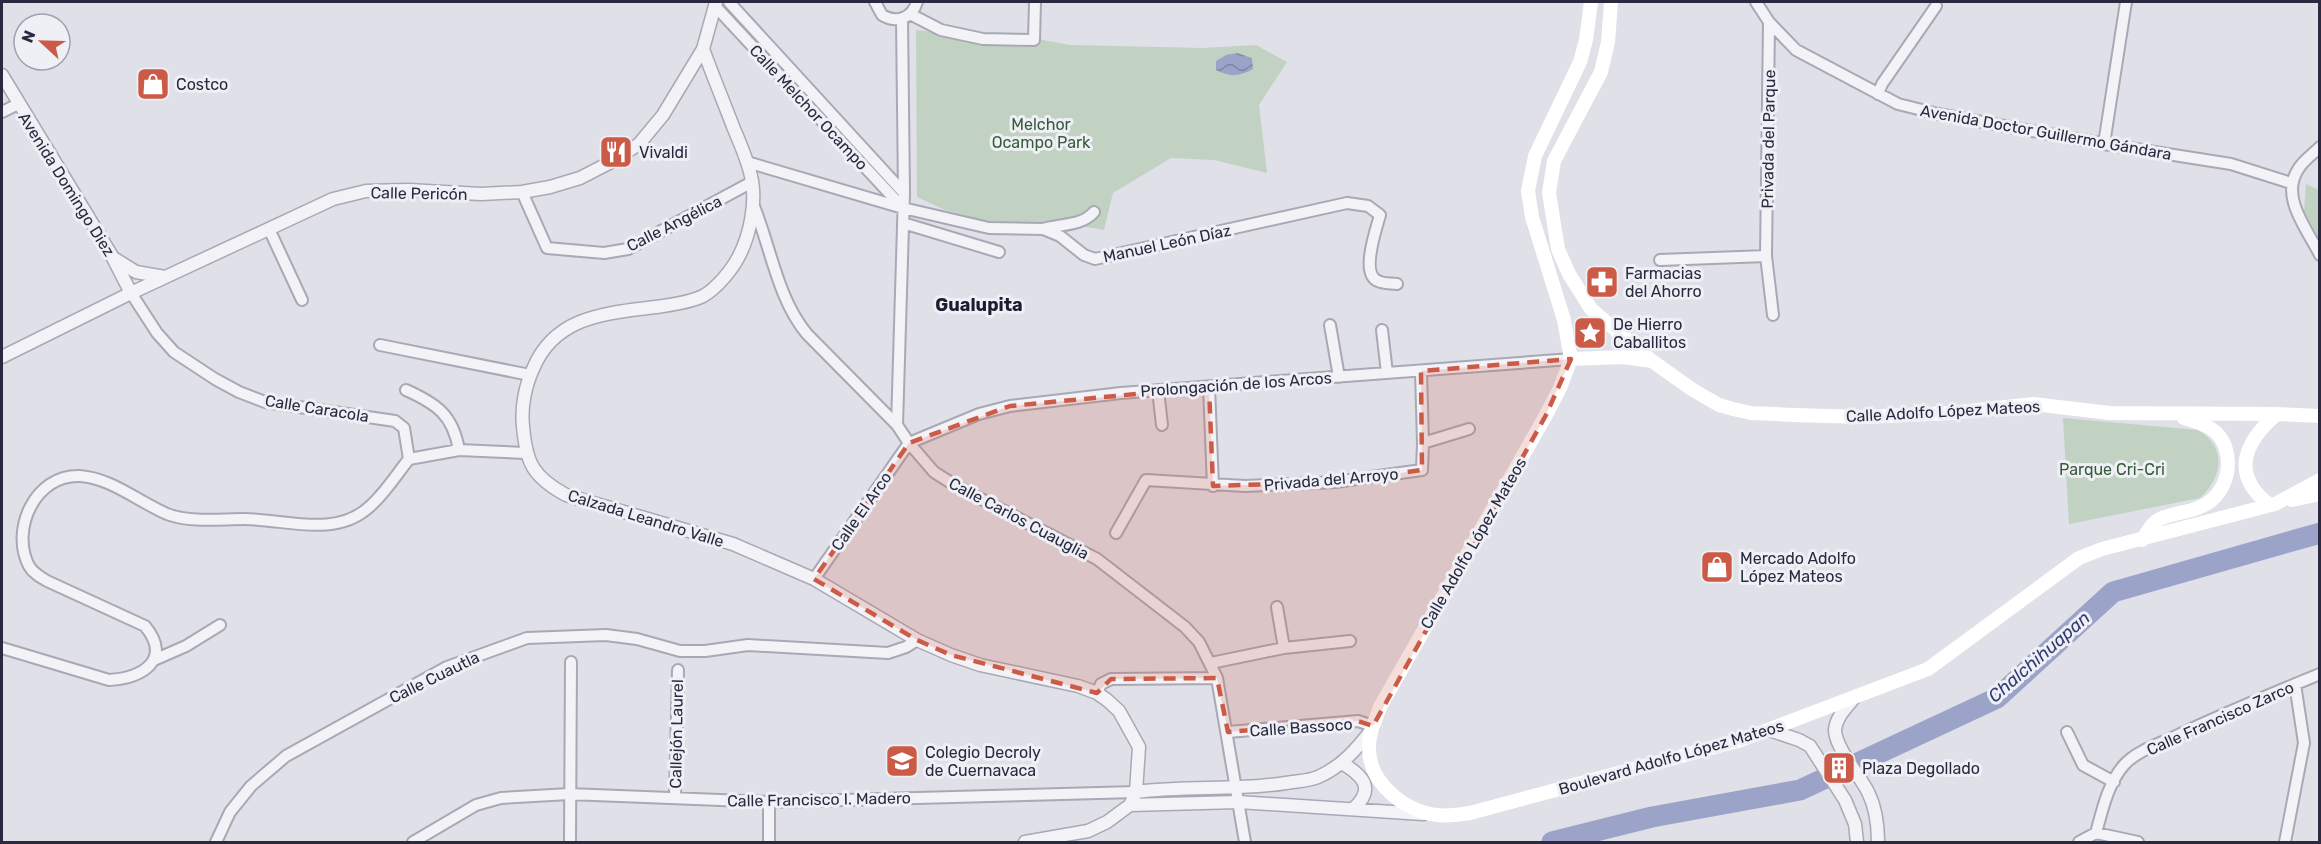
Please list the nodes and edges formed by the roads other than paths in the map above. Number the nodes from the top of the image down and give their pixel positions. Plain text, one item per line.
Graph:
1 (729, 2) edge
2 (875, 2) edge
3 (917, 2) edge
4 (1035, 2) edge
5 (1591, 2) edge
6 (1611, 2) edge
7 (1756, 2) edge
8 (2126, 2) edge
9 (715, 4) edge
10 (1936, 6) dead end
11 (906, 16) junction
12 (1769, 22) junction
13 (703, 49) junction
14 (2, 75) edge
15 (1878, 94) junction
16 (18, 104) junction
17 (2, 112) edge
18 (2103, 144) junction
19 (2319, 147) edge
20 (747, 162) junction
21 (752, 182) junction
22 (2291, 183) junction
23 (522, 192) junction
24 (904, 193) junction
25 (753, 204) junction
26 (903, 208) junction
27 (1094, 212) dead end
28 (903, 223) junction
29 (269, 229) junction
30 (1043, 229) junction
31 (999, 252) dead end
32 (2319, 255) edge
33 (112, 256) junction
34 (1766, 256) junction
35 (1660, 260) dead end
36 (166, 277) junction
37 (1397, 284) dead end
38 (131, 293) junction
39 (302, 300) dead end
40 (1773, 315) dead end
41 (1330, 325) dead end
42 (1382, 330) dead end
43 (380, 345) dead end
44 (2, 357) edge
45 (1571, 358) junction
46 (1653, 361) junction
47 (1422, 371) junction
48 (1387, 374) junction
49 (530, 375) junction
50 (1339, 377) junction
51 (1209, 387) junction
52 (406, 390) dead end
53 (1158, 390) junction
54 (2168, 413) junction
55 (2277, 414) junction
56 (2319, 416) edge
57 (897, 425) junction
58 (1162, 425) dead end
59 (1469, 429) dead end
60 (909, 443) junction
61 (1423, 443) junction
62 (459, 450) junction
63 (525, 453) junction
64 (410, 459) junction
65 (2319, 480) edge
66 (1213, 486) junction
67 (2319, 494) edge
68 (2211, 501) junction
69 (2273, 505) junction
70 (2241, 513) junction
71 (1116, 532) dead end
72 (2142, 540) junction
73 (814, 579) junction
74 (1277, 607) dead end
75 (220, 625) dead end
76 (917, 640) junction
77 (1350, 641) dead end
78 (2, 648) edge
79 (1284, 648) junction
80 (154, 660) junction
81 (571, 662) dead end
82 (1211, 663) junction
83 (678, 670) dead end
84 (2319, 674) edge
85 (1217, 678) junction
86 (2295, 684) junction
87 (1097, 693) junction
88 (1854, 698) junction
89 (1373, 726) junction
90 (1769, 730) junction
91 (1228, 732) junction
92 (2067, 732) dead end
93 (1342, 762) junction
94 (2114, 782) junction
95 (1237, 788) junction
96 (1136, 792) junction
97 (569, 794) junction
98 (675, 798) junction
99 (769, 802) junction
100 (1238, 802) junction
101 (1130, 805) junction
102 (1354, 808) junction
103 (1434, 814) junction
104 (2096, 833) junction
105 (216, 843) edge
106 (413, 843) edge
107 (570, 843) edge
108 (770, 843) edge
109 (1025, 843) edge
110 (1245, 843) edge
111 (1857, 843) edge
112 (1878, 843) edge
113 (2079, 843) edge
114 (2138, 843) edge
115 (2285, 843) edge

1 - 24 street, Calle Melchor Ocampo
2 - 11 street
3 - 11 street
4 - 11 street
5 - 45 main road
6 - 46 main road, Calle Adolfo López Mateos
7 - 12 street, Avenida Doctor Guillermo Gándara
8 - 18 street
9 - 13 street
9 - 26 street, Calle Melchor Ocampo
10 - 15 street
11 - 24 street
12 - 15 street, Avenida Doctor Guillermo Gándara
12 - 34 street, Privada del Parque
13 - 20 street, Calzada Leandro Valle
13 - 23 street, Calle Pericón
14 - 16 street, Avenida Domingo Diez
15 - 18 street, Avenida Doctor Guillermo Gándara
16 - 17 street
16 - 33 street, Avenida Domingo Diez
18 - 22 street, Avenida Doctor Guillermo Gándara
19 - 22 street
20 - 21 street, Calzada Leandro Valle
20 - 26 street, Calle Melchor Ocampo
21 - 23 street, Calle Angélica
21 - 25 street, Calzada Leandro Valle
22 - 32 street
23 - 29 street, Calle Pericón
24 - 26 street
25 - 49 street, Calzada Leandro Valle
25 - 57 street, Calle Carlos Cuauglia
26 - 28 street
26 - 30 street, Manuel León Díaz
27 - 30 street
28 - 31 street
28 - 57 street
29 - 36 street, Calle Pericón
29 - 39 street
30 - 37 street, Manuel León Díaz
33 - 36 street
33 - 38 street, Avenida Domingo Diez
34 - 35 street
34 - 40 street, Privada del Parque
36 - 38 street, Calle Pericón
38 - 44 street, Calle Pericón
38 - 64 street, Calle Caracola
41 - 50 street
42 - 48 street
43 - 49 street
45 - 46 main road, Calle Adolfo López Mateos
45 - 47 street, Prolongación de los Arcos
45 - 89 main road, Calle Adolfo López Mateos
46 - 54 main road, Calle Adolfo López Mateos
47 - 48 street, Prolongación de los Arcos
47 - 61 street, Privada del Arroyo
48 - 50 street, Prolongación de los Arcos
49 - 63 street, Calzada Leandro Valle
50 - 51 street, Prolongación de los Arcos
51 - 53 street, Prolongación de los Arcos
51 - 66 street
52 - 62 street
53 - 58 street
53 - 60 street, Prolongación de los Arcos
54 - 55 main road, Calle Adolfo López Mateos
54 - 68 main road
55 - 56 main road, Calle Adolfo López Mateos
55 - 69 main road
57 - 60 street, Calle Carlos Cuauglia
59 - 61 street
60 - 73 street, Calle El Arco
60 - 82 street, Calle Carlos Cuauglia
61 - 66 street, Privada del Arroyo
62 - 63 street
62 - 64 street
63 - 73 street, Calzada Leandro Valle
64 - 80 street
65 - 69 main road
66 - 71 street, Privada del Arroyo
67 - 69 main road
68 - 70 main road
68 - 72 main road
69 - 70 main road, Boulevard Adolfo López Mateos
70 - 72 main road, Boulevard Adolfo López Mateos
72 - 88 main road, Boulevard Adolfo López Mateos
73 - 76 street, Calzada Leandro Valle
74 - 79 street
75 - 80 street
76 - 87 street, Calzada Leandro Valle
76 - 105 street, Calle Cuautla
77 - 79 street
78 - 80 street
79 - 82 street
81 - 97 street
82 - 85 street, Calle Carlos Cuauglia
83 - 98 street, Callejón Laurel
84 - 86 street, Calle Francisco Zarco
85 - 87 street
85 - 91 street, Calle Carlos Cuauglia
86 - 94 street, Calle Francisco Zarco
86 - 115 street
87 - 96 street, Calzada Leandro Valle
88 - 90 main road, Boulevard Adolfo López Mateos
88 - 112 street
89 - 91 street, Calle Bassoco
89 - 93 street, Calle Adolfo López Mateos
89 - 103 main road, Calle Adolfo López Mateos
90 - 103 main road, Boulevard Adolfo López Mateos
90 - 111 street
91 - 95 street, Calle Carlos Cuauglia
92 - 94 street
93 - 95 street, Calle Adolfo López Mateos
93 - 102 street
94 - 104 street, Calle Francisco Zarco
95 - 96 street, Calle Francisco I. Madero
95 - 100 street, Calle Carlos Cuauglia
96 - 99 street, Calle Francisco I. Madero
96 - 101 street
97 - 98 street, Calle Francisco I. Madero
97 - 106 street, Calle Francisco I. Madero
97 - 107 street
98 - 99 street, Calle Francisco I. Madero
99 - 108 street
100 - 101 street
100 - 102 street, Boulevard Adolfo López Mateos
100 - 110 street, Calle Carlos Cuauglia
101 - 109 street
102 - 103 street, Boulevard Adolfo López Mateos
104 - 113 street
104 - 114 street

